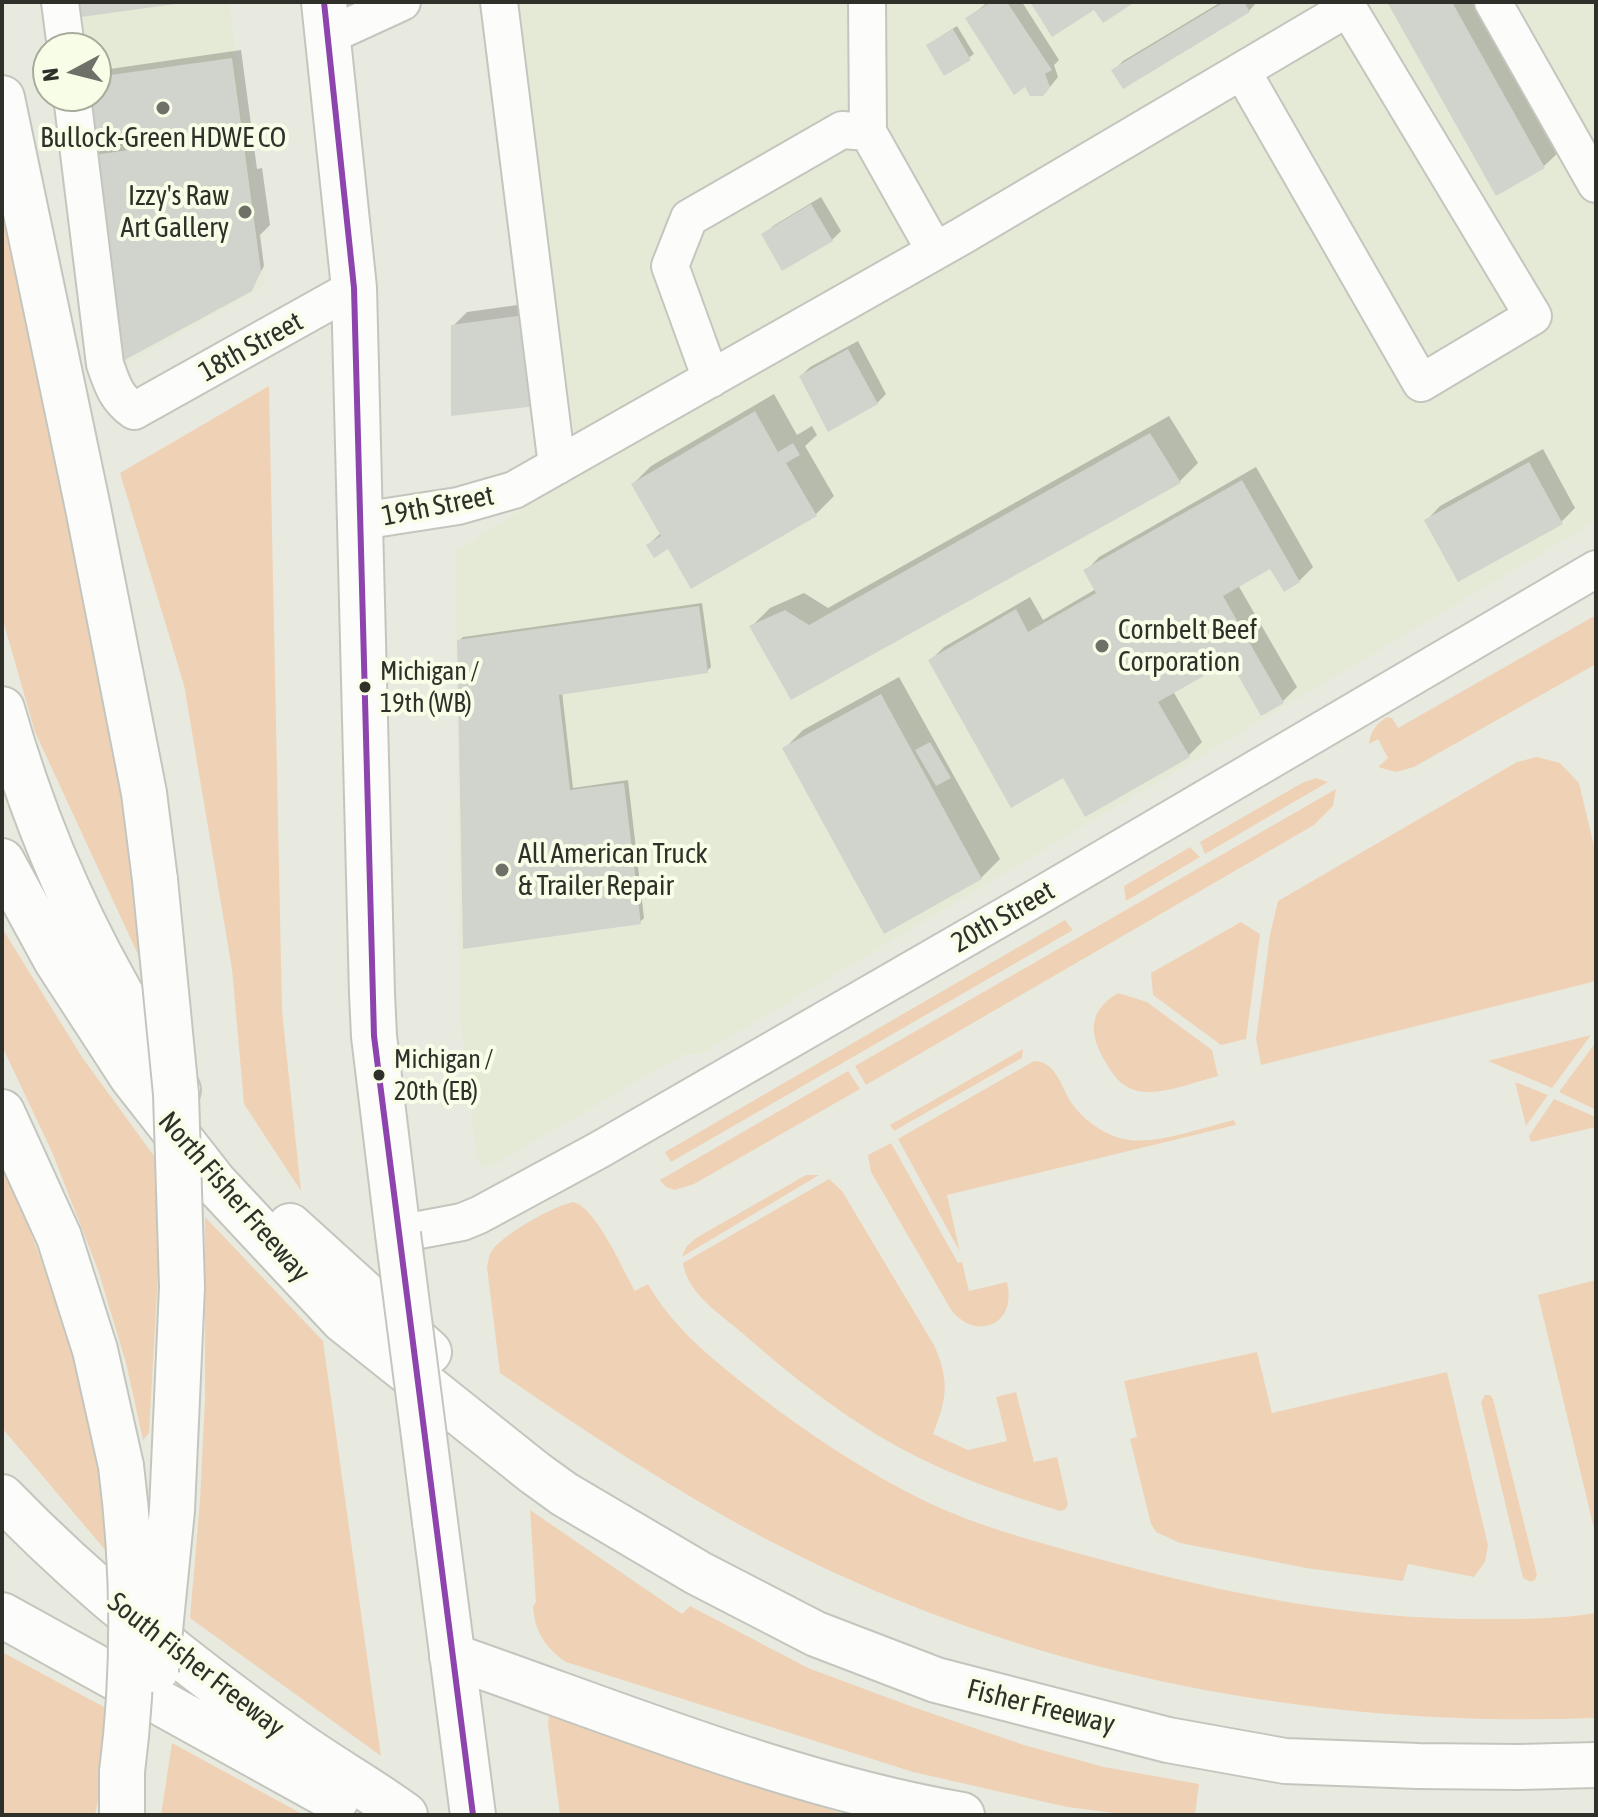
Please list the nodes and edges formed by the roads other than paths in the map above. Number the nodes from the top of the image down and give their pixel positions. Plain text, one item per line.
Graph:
1 (60, 2) edge
2 (402, 2) edge
3 (499, 2) edge
4 (867, 2) edge
5 (1493, 2) edge
6 (1350, 5) edge
7 (326, 19) edge
8 (64, 32) edge
9 (1242, 71) junction
10 (2, 98) edge
11 (74, 112) edge
12 (868, 132) junction
13 (1596, 184) edge
14 (935, 251) junction
15 (354, 288) junction
16 (711, 379) junction
17 (557, 466) junction
18 (361, 521) junction
19 (1596, 569) edge
20 (2, 709) edge
21 (2, 861) edge
22 (2, 1112) edge
23 (398, 1234) junction
24 (535, 1473) junction
25 (2, 1497) edge
26 (2, 1615) edge
27 (452, 1656) junction
28 (1596, 1765) edge
29 (128, 1796) edge
30 (367, 1815) edge
31 (405, 1815) edge
32 (473, 1815) edge
33 (962, 1815) edge

1 - 8 street
2 - 7 street
3 - 17 street
4 - 12 street
5 - 13 street
6 - 9 street, 19th Street
6 - 9 street
7 - 15 main road
9 - 14 street, 19th Street
10 - 29 main road, bridge
11 - 15 street, 18th Street
12 - 14 street
12 - 16 street
14 - 16 street, 19th Street
15 - 18 main road
16 - 17 street, 19th Street
17 - 18 street, 19th Street
18 - 23 main road
19 - 23 street, 20th Street
20 - 24 main road
21 - 24 main road, North Fisher Freeway
22 - 29 main road, bridge
23 - 27 main road, bridge
24 - 28 main road, Fisher Freeway
25 - 31 main road, South Fisher Freeway
26 - 30 main road
27 - 32 main road
27 - 33 main road

